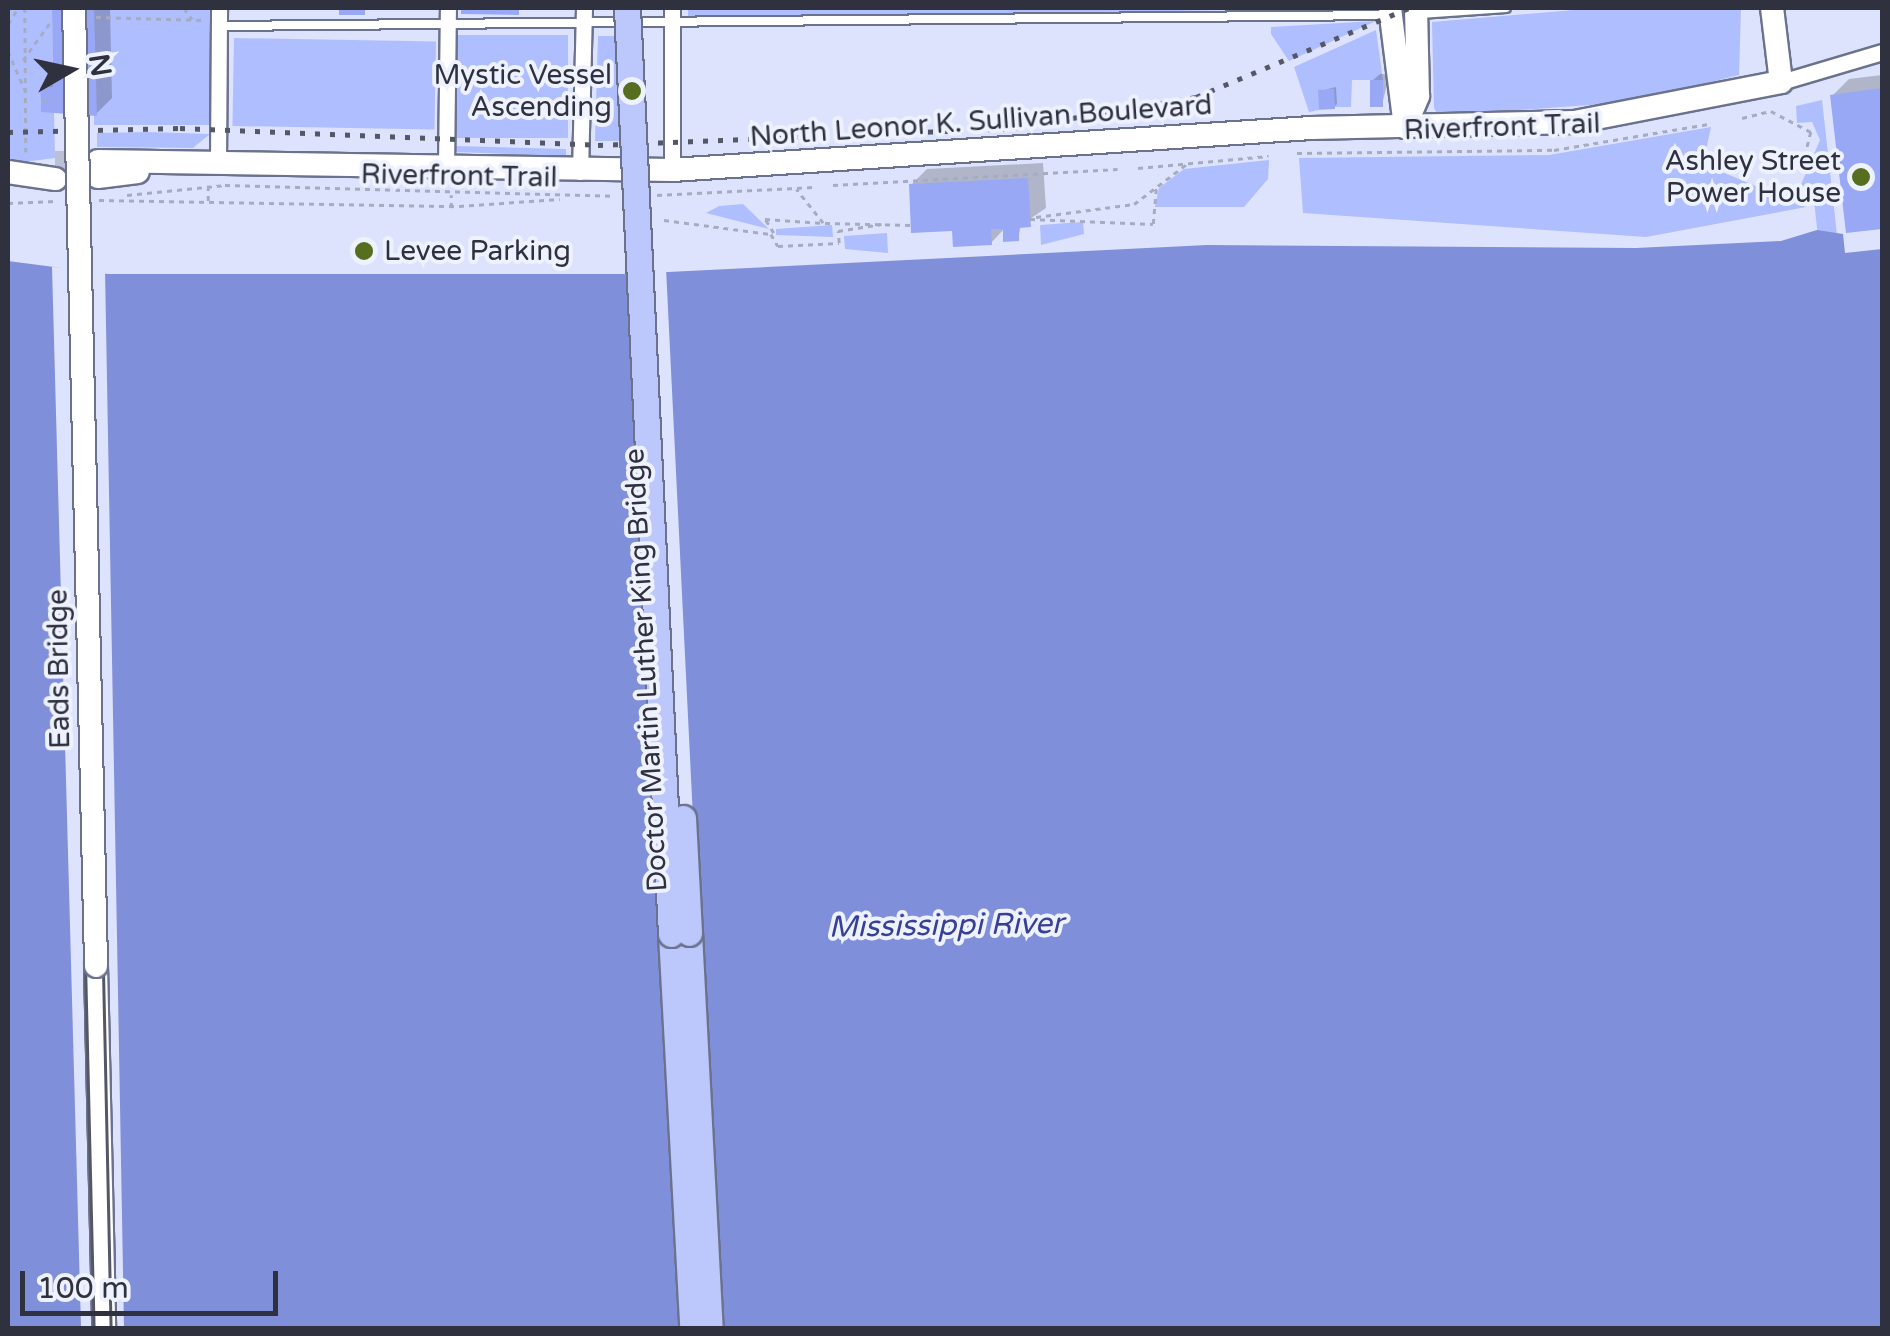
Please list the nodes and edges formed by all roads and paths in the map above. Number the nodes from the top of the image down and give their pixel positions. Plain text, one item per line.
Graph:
1 (18, 8) edge
2 (25, 8) edge
3 (114, 8) edge
4 (184, 8) edge
5 (220, 8) edge
6 (448, 8) edge
7 (584, 8) edge
8 (628, 8) edge
9 (644, 8) edge
10 (672, 8) edge
11 (1506, 8) edge
12 (1772, 8) edge
13 (1390, 11) edge
14 (1416, 11) edge
15 (84, 12) edge
16 (114, 18) junction
17 (52, 20) dead end
18 (192, 20) junction
19 (212, 23) junction
20 (8, 24) edge
21 (584, 27) junction
22 (448, 28) junction
23 (672, 28) junction
24 (8, 51) edge
25 (1882, 52) edge
26 (22, 62) junction
27 (1781, 82) junction
28 (28, 98) junction
29 (42, 100) dead end
30 (56, 100) dead end
31 (1742, 118) dead end
32 (1706, 124) dead end
33 (1405, 127) junction
34 (1297, 154) dead end
35 (1268, 156) dead end
36 (218, 161) junction
37 (1188, 163) junction
38 (1803, 165) dead end
39 (446, 168) junction
40 (1138, 168) dead end
41 (15, 169) edge
42 (1118, 169) dead end
43 (672, 170) junction
44 (580, 172) junction
45 (55, 180) joint
46 (100, 181) junction
47 (208, 185) junction
48 (833, 185) dead end
49 (814, 186) dead end
50 (796, 188) junction
51 (1156, 188) junction
52 (452, 192) junction
53 (646, 195) dead end
54 (626, 196) dead end
55 (560, 199) junction
56 (208, 200) junction
57 (8, 203) edge
58 (451, 207) junction
59 (664, 220) dead end
60 (823, 223) junction
61 (880, 224) junction
62 (911, 225) dead end
63 (774, 236) junction
64 (104, 1328) edge
65 (692, 1328) edge
66 (710, 1328) edge

1 - 20 path
2 - 26 path
3 - 16 path
4 - 18 path
5 - 19 street
6 - 22 street
7 - 21 street
8 - 65 main road, Doctor Martin Luther King Bridge, bridge
9 - 66 main road, Doctor Martin Luther King Bridge, bridge
10 - 23 street
11 - 14 lane
12 - 27 street
13 - 23 lane
13 - 33 street
14 - 33 street
15 - 16 path
15 - 64 street, Eads Bridge, bridge
16 - 18 path
17 - 26 path
18 - 19 path
19 - 22 lane
19 - 36 street
21 - 22 lane
21 - 23 lane
21 - 44 street
22 - 39 street
23 - 43 street
24 - 28 path
25 - 27 street
26 - 28 path
27 - 33 street, North Leonor K. Sullivan Boulevard
28 - 41 path
29 - 30 path
31 - 38 path
32 - 34 path, Riverfront Trail
33 - 43 street, North Leonor K. Sullivan Boulevard
35 - 37 path
36 - 39 street, North Leonor K. Sullivan Boulevard
36 - 46 street, North Leonor K. Sullivan Boulevard
37 - 40 path
37 - 51 path
39 - 44 street, North Leonor K. Sullivan Boulevard
41 - 45 street
42 - 48 path
43 - 44 street, North Leonor K. Sullivan Boulevard
45 - 57 path
46 - 47 path, Riverfront Trail
46 - 56 path
47 - 52 path, Riverfront Trail
47 - 56 path
49 - 50 path
50 - 53 path
50 - 60 path
51 - 51 path
52 - 55 path, Riverfront Trail
52 - 58 path
54 - 55 path, Riverfront Trail
55 - 58 path
56 - 58 path
59 - 63 path
60 - 61 path
60 - 63 path
61 - 62 path
61 - 63 path

